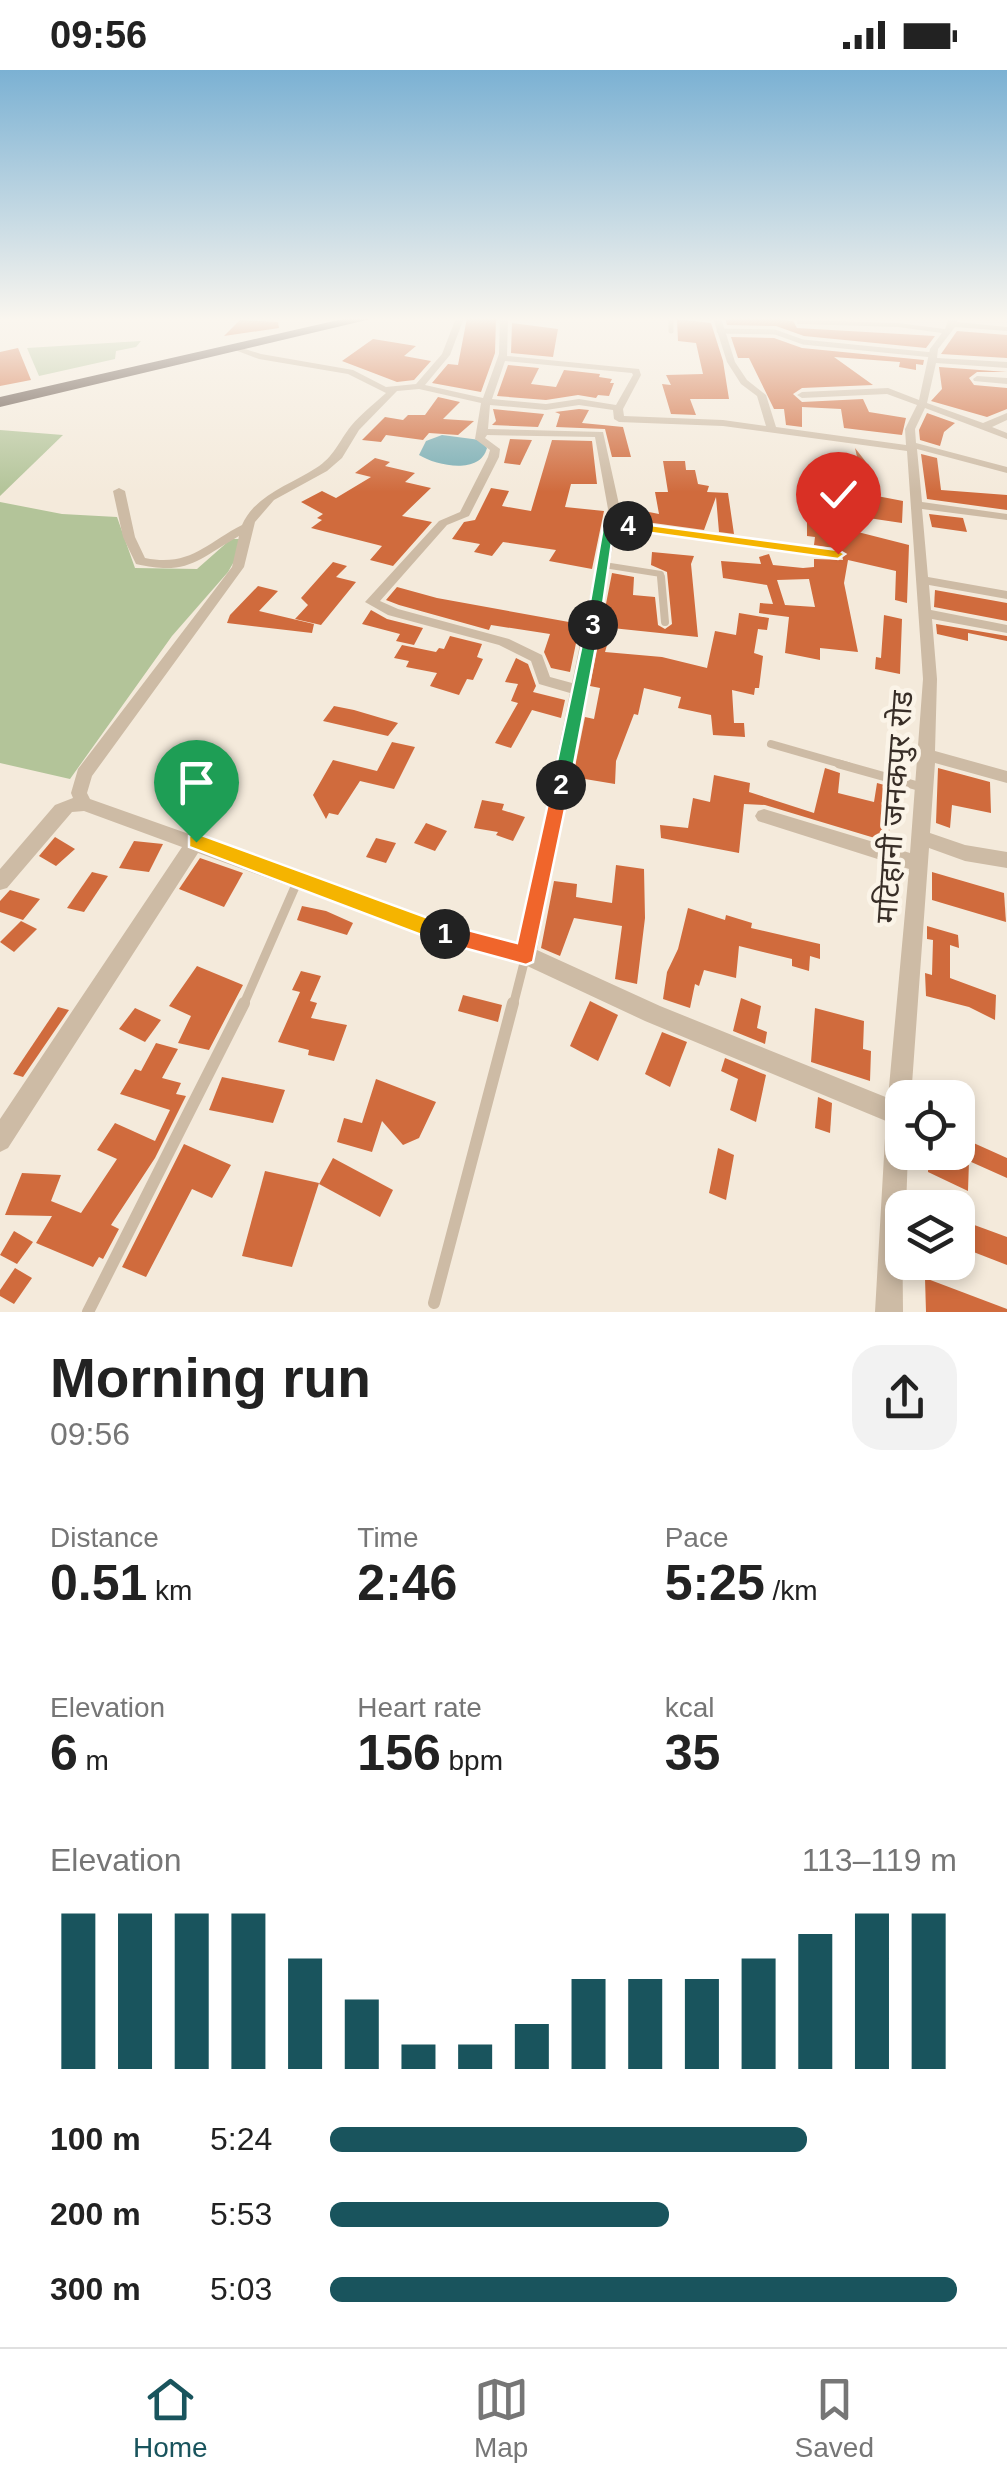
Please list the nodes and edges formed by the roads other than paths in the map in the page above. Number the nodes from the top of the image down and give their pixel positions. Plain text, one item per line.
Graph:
1 (94, 376) edge
2 (105, 376) edge
3 (359, 376) edge
4 (428, 376) edge
5 (495, 376) edge
6 (637, 376) edge
7 (741, 376) edge
8 (929, 376) edge
9 (976, 379) dead end
10 (1007, 381) edge
11 (420, 386) junction
12 (394, 391) junction
13 (802, 395) dead end
14 (0, 398) edge
15 (486, 401) junction
16 (920, 406) junction
17 (1007, 416) edge
18 (619, 418) junction
19 (983, 427) junction
20 (772, 431) junction
21 (483, 432) junction
22 (1007, 436) edge
23 (910, 446) junction
24 (1007, 470) edge
25 (119, 491) dead end
26 (915, 505) junction
27 (1007, 517) edge
28 (609, 524) junction
29 (246, 528) junction
30 (838, 554) dead end
31 (604, 565) junction
32 (922, 580) junction
33 (1007, 595) edge
34 (924, 613) junction
35 (665, 622) dead end
36 (1007, 630) edge
37 (581, 691) junction
38 (771, 744) dead end
39 (928, 755) junction
40 (1007, 776) edge
41 (80, 784) junction
42 (924, 788) junction
43 (84, 804) junction
44 (61, 810) junction
45 (764, 816) dead end
46 (921, 838) junction
47 (196, 842) junction
48 (1007, 860) edge
49 (918, 864) junction
50 (298, 879) junction
51 (0, 882) edge
52 (526, 955) junction
53 (901, 1080) edge
54 (885, 1109) edge
55 (0, 1140) edge
56 (895, 1170) edge
57 (434, 1303) dead end
58 (88, 1312) edge
59 (889, 1312) edge

1 - 14 highway
2 - 14 highway
3 - 12 street
4 - 11 street
5 - 15 street
6 - 18 street
7 - 20 street
8 - 16 street, मटिहानी जनकपुर रोड
9 - 10 street
11 - 12 street
11 - 15 street
12 - 29 street
13 - 16 street
15 - 18 street
15 - 21 street
16 - 19 street
16 - 23 street, मटिहानी जनकपुर रोड
17 - 19 street
18 - 20 street
19 - 22 street
20 - 23 street
21 - 28 street
21 - 37 street
23 - 24 street
23 - 26 street, मटिहानी जनकपुर रोड
25 - 29 street
26 - 27 street
26 - 32 street, मटिहानी जनकपुर रोड
28 - 30 lane
28 - 31 street
29 - 41 street
31 - 35 lane
31 - 37 street
32 - 33 street
32 - 34 street, मटिहानी जनकपुर रोड
34 - 36 street
34 - 39 street, मटिहानी जनकपुर रोड
37 - 52 street
38 - 42 lane
39 - 40 street
39 - 42 street, मटिहानी जनकपुर रोड
41 - 43 street
41 - 44 lane
42 - 46 street, मटिहानी जनकपुर रोड
43 - 44 street
43 - 47 street
44 - 51 street
45 - 49 street
46 - 48 street
46 - 49 street, मटिहानी जनकपुर रोड
47 - 50 street
47 - 55 street
49 - 53 street, मटिहानी जनकपुर रोड
50 - 52 street
50 - 58 lane
52 - 54 street
52 - 57 lane
56 - 59 street, मटिहानी जनकपुर रोड

